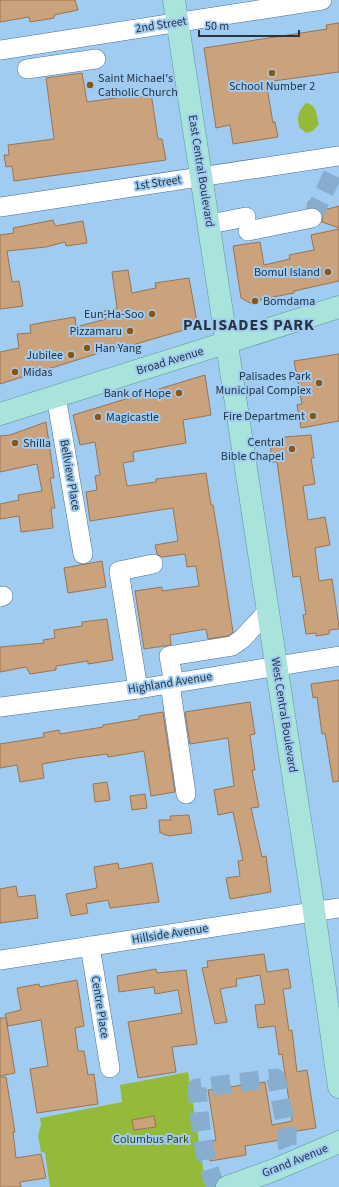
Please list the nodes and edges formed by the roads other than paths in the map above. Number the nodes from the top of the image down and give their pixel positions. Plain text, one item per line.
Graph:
1 (174, 0) edge
2 (322, 0) edge
3 (177, 22) junction
4 (93, 36) junction
5 (0, 50) edge
6 (27, 69) dead end
7 (339, 156) edge
8 (201, 177) junction
9 (0, 207) edge
10 (312, 218) dead end
11 (210, 224) junction
12 (339, 307) edge
13 (227, 343) junction
14 (56, 396) junction
15 (0, 414) edge
16 (83, 554) dead end
17 (153, 564) dead end
18 (268, 611) junction
19 (339, 656) edge
20 (276, 666) junction
21 (172, 683) junction
22 (138, 689) junction
23 (0, 707) edge
24 (186, 794) dead end
25 (339, 908) edge
26 (314, 911) junction
27 (90, 946) junction
28 (0, 960) edge
29 (110, 1068) dead end
30 (338, 1076) edge
31 (339, 1142) edge
32 (227, 1187) edge

1 - 3 main road, East Central Boulevard
2 - 3 street, 2nd Street
3 - 4 street, 2nd Street
3 - 8 main road, East Central Boulevard
4 - 5 street, 2nd Street
4 - 6 street
7 - 8 street, 1st Street
8 - 9 street, 1st Street
8 - 11 main road, East Central Boulevard
10 - 11 street
11 - 13 main road, East Central Boulevard
12 - 13 main road, Broad Avenue
13 - 14 main road, Broad Avenue
13 - 18 main road, West Central Boulevard
14 - 15 main road, Broad Avenue
14 - 16 street, Bellview Place
17 - 22 street
18 - 20 main road, West Central Boulevard
18 - 21 street
19 - 20 street, Highland Avenue
20 - 21 street, Highland Avenue
20 - 26 main road, West Central Boulevard
21 - 22 street, Highland Avenue
21 - 24 street
22 - 23 street, Highland Avenue
25 - 26 street, Hillside Avenue
26 - 27 street, Hillside Avenue
26 - 30 main road, West Central Boulevard
27 - 28 street, Hillside Avenue
27 - 29 street, Centre Place
31 - 32 main road, Grand Avenue

